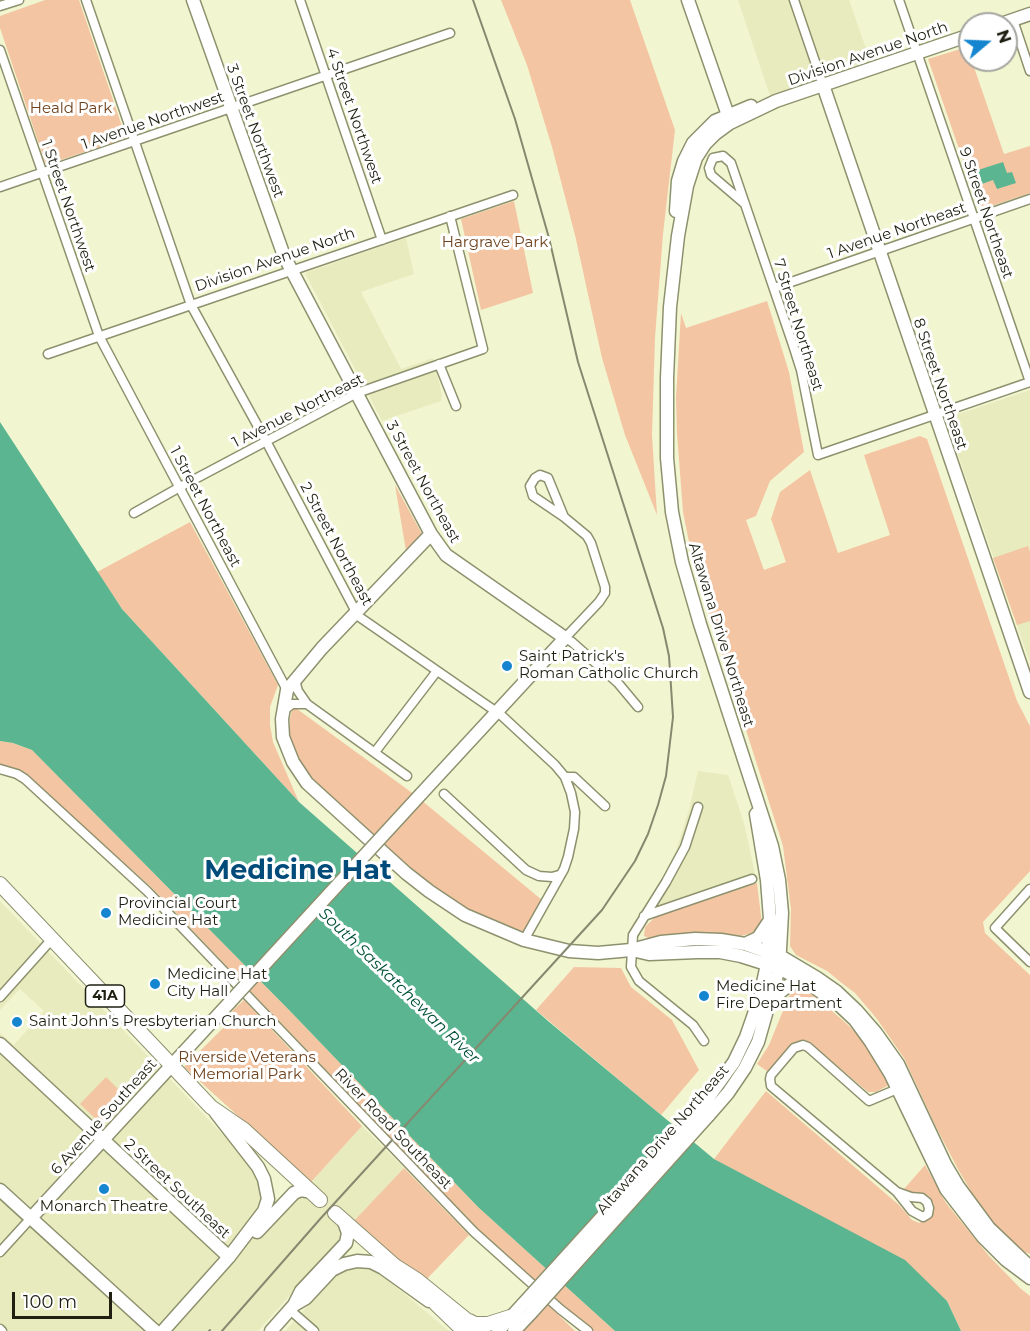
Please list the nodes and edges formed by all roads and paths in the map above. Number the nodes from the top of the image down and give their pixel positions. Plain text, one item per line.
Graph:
1 (19, 0) edge
2 (86, 0) edge
3 (193, 0) edge
4 (300, 0) edge
5 (688, 0) edge
6 (794, 0) edge
7 (898, 0) edge
8 (0, 6) edge
9 (450, 33) dead end
10 (958, 39) edge
11 (1018, 45) edge
12 (0, 50) edge
13 (917, 54) junction
14 (1030, 71) edge
15 (326, 76) junction
16 (823, 85) junction
17 (230, 108) junction
18 (729, 119) junction
19 (712, 130) joint
20 (135, 141) junction
21 (42, 172) junction
22 (0, 187) edge
23 (513, 195) dead end
24 (1030, 199) edge
25 (745, 204) junction
26 (450, 216) junction
27 (974, 219) junction
28 (382, 240) junction
29 (879, 251) junction
30 (291, 270) junction
31 (774, 288) junction
32 (191, 305) junction
33 (99, 336) junction
34 (48, 354) dead end
35 (440, 364) junction
36 (1030, 382) edge
37 (357, 393) junction
38 (456, 406) dead end
39 (935, 415) junction
40 (266, 441) junction
41 (180, 487) junction
42 (134, 513) dead end
43 (564, 517) junction
44 (431, 534) junction
45 (356, 612) junction
46 (565, 638) junction
47 (438, 671) junction
48 (291, 685) junction
49 (1030, 692) edge
50 (307, 704) junction
51 (638, 707) dead end
52 (282, 712) junction
53 (496, 712) junction
54 (375, 752) junction
55 (742, 755) junction
56 (0, 769) edge
57 (407, 776) dead end
58 (565, 777) junction
59 (444, 794) dead end
60 (605, 806) dead end
61 (698, 807) dead end
62 (559, 875) junction
63 (752, 879) dead end
64 (0, 884) edge
65 (1030, 889) edge
66 (644, 916) junction
67 (770, 919) junction
68 (52, 939) junction
69 (524, 940) junction
70 (631, 950) junction
71 (743, 950) junction
72 (774, 960) junction
73 (1030, 962) edge
74 (814, 987) junction
75 (0, 997) edge
76 (765, 999) junction
77 (704, 1041) dead end
78 (0, 1044) edge
79 (171, 1066) junction
80 (903, 1086) junction
81 (211, 1107) junction
82 (103, 1141) junction
83 (0, 1190) edge
84 (897, 1192) dead end
85 (316, 1196) joint
86 (31, 1218) junction
87 (339, 1218) joint
88 (0, 1252) edge
89 (229, 1257) junction
90 (395, 1266) junction
91 (1030, 1267) edge
92 (1030, 1278) edge
93 (429, 1301) junction
94 (292, 1307) junction
95 (560, 1309) junction
96 (512, 1324) edge
97 (466, 1326) edge
98 (156, 1331) edge
99 (164, 1331) edge
100 (271, 1331) edge
101 (314, 1331) edge
102 (480, 1331) edge
103 (498, 1331) edge
104 (580, 1331) edge
105 (588, 1331) edge

1 - 8 street
2 - 20 street, 2 Street Northeast
3 - 17 street, 3 Street Northwest
4 - 15 street, 4 Street Northwest
5 - 18 street
6 - 16 street
7 - 13 street, 9 Street Northeast
9 - 15 street, 1 Avenue Northwest
10 - 13 street, Division Avenue North
11 - 14 street
12 - 21 street, 1 Street Northwest
13 - 16 street, Division Avenue North
13 - 27 street, 9 Street Northeast
15 - 17 street, 1 Avenue Northwest
15 - 28 street, 4 Street Northwest
16 - 18 street, Division Avenue North
16 - 29 street, 8 Street Northeast
17 - 20 street, 1 Avenue Northwest
17 - 30 street, 3 Street Northwest
18 - 19 street, Division Avenue North
19 - 55 street, Altawana Drive Northeast
20 - 21 street, 1 Avenue Northwest
20 - 32 street, 2 Street Northeast
21 - 22 street, 1 Avenue Northwest
21 - 33 street, 1 Street Northwest
23 - 26 street, Division Avenue North
24 - 27 street, 1 Avenue Northeast
25 - 25 street, 7 Street Northeast
25 - 31 street, 7 Street Northeast
26 - 28 street, Division Avenue North
26 - 35 street, 1 Avenue Northeast
27 - 29 street, 1 Avenue Northeast
27 - 36 street, 9 Street Northeast
28 - 30 street, Division Avenue North
29 - 31 street, 1 Avenue Northeast
29 - 39 street, 8 Street Northeast
30 - 32 street, Division Avenue North
30 - 37 street, 3 Street Northeast
31 - 39 street, 7 Street Northeast
32 - 33 street, Division Avenue North
32 - 40 street, 2 Street Northeast
33 - 34 street, Division Avenue North
33 - 41 street, 1 Street Northeast
35 - 37 street, 1 Avenue Northeast
35 - 38 street
36 - 39 street
37 - 40 street, 1 Avenue Northeast
37 - 44 street, 3 Street Northeast
39 - 49 street, 8 Street Northeast
40 - 41 street, 1 Avenue Northeast
40 - 45 street, 2 Street Northeast
41 - 42 street, 1 Avenue Northeast
41 - 48 street, 1 Street Northeast
43 - 43 street
43 - 46 street
44 - 45 street
44 - 46 street, 3 Street Northeast
45 - 47 street, 2 Street Northeast
45 - 48 street
46 - 51 street, 3 Street Northeast
46 - 53 street, 6 Avenue Southeast
47 - 53 street, 2 Street Northeast
47 - 54 street
48 - 50 street, 1 Street Northeast
48 - 52 street
50 - 52 street
50 - 54 street, 1 Street Northeast
52 - 69 street
53 - 58 street, 2 Street Northeast
53 - 79 street, 6 Avenue Southeast, bridge
54 - 57 street, 1 Street Northeast
55 - 67 street, Altawana Drive Northeast
55 - 72 street, Altawana Drive Northeast
56 - 95 street, River Road Southeast
58 - 60 street, 2 Street Northeast
58 - 62 street
59 - 62 street
61 - 66 street
62 - 69 street
63 - 66 street
64 - 68 main road, 41A
65 - 73 street
66 - 70 street
67 - 71 street
67 - 72 street, Altawana Drive Northeast
68 - 75 street
68 - 79 main road, 41A
69 - 70 street
70 - 71 street
70 - 77 street
71 - 72 street
71 - 76 street
72 - 74 street
72 - 76 street, Altawana Drive Northeast
72 - 80 street
74 - 76 street
74 - 80 street
76 - 96 street, Altawana Drive Northeast, bridge
78 - 82 street, 2 Street Southeast
79 - 81 main road, 41A
79 - 82 street, 6 Avenue Southeast
80 - 84 street
80 - 91 street
80 - 92 street
81 - 85 main road, 41A
81 - 89 street
82 - 86 street, 6 Avenue Southeast
82 - 89 street, 2 Street Southeast
83 - 86 street
85 - 89 street
86 - 88 street, 6 Avenue Southeast
86 - 98 street
87 - 90 main road
87 - 94 street
89 - 99 street
90 - 93 main road
90 - 97 main road
93 - 94 street
93 - 97 main road
94 - 100 street
94 - 101 street
95 - 104 street, River Road Southeast
95 - 105 street, River Road Southeast
96 - 97 main road
96 - 103 street, Altawana Drive Northeast
97 - 102 main road

